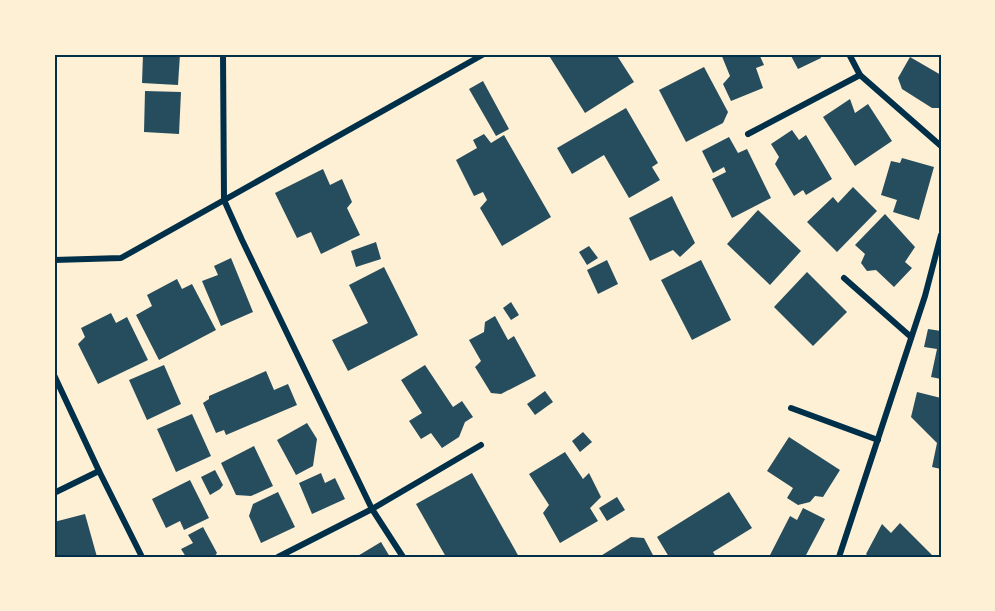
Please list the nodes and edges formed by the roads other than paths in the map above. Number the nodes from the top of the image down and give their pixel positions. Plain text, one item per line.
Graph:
1 (224, 54) edge
2 (484, 54) edge
3 (849, 54) edge
4 (472, 57) edge
5 (860, 75) junction
6 (748, 134) dead end
7 (941, 146) edge
8 (224, 200) junction
9 (941, 235) edge
10 (54, 260) edge
11 (843, 278) dead end
12 (911, 338) junction
13 (54, 375) edge
14 (791, 408) dead end
15 (878, 440) junction
16 (481, 445) dead end
17 (99, 471) junction
18 (54, 493) edge
19 (372, 509) junction
20 (142, 557) edge
21 (278, 557) edge
22 (404, 557) edge
23 (839, 557) edge

1 - 8 street
2 - 4 street
3 - 5 street
4 - 8 street
5 - 6 street
5 - 7 street
8 - 10 street
8 - 19 street
9 - 12 street
11 - 12 street
12 - 15 street
13 - 17 street
14 - 15 street
15 - 23 street
16 - 19 street
17 - 18 street
17 - 20 street
19 - 21 street
19 - 22 street

